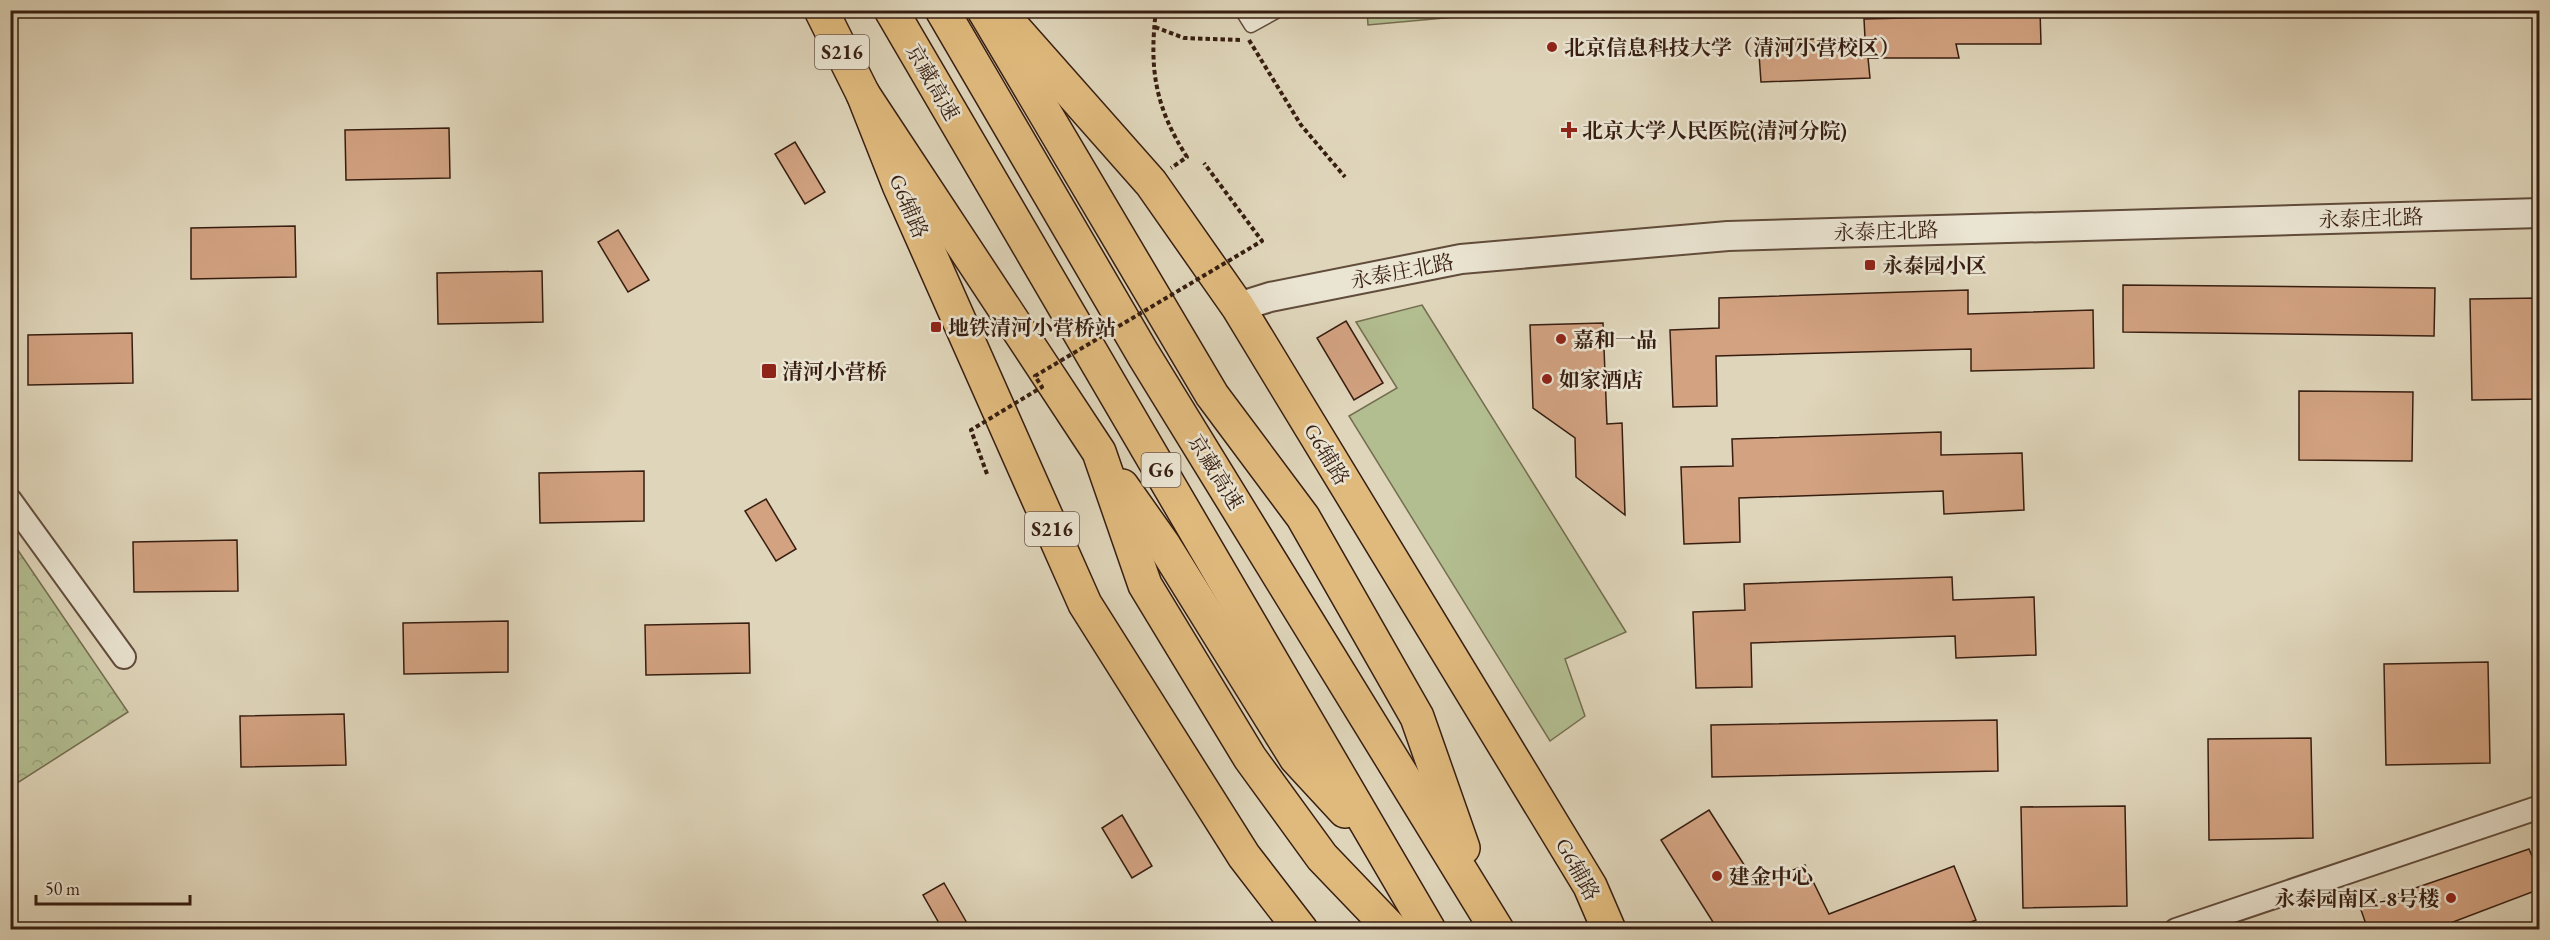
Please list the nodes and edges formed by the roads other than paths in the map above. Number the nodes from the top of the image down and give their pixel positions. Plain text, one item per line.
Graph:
1 (821, 10) edge
2 (891, 10) edge
3 (942, 10) edge
4 (984, 10) edge
5 (998, 10) edge
6 (1241, 10) edge
7 (1280, 10) edge
8 (863, 94) junction
9 (2540, 213) edge
10 (1238, 307) junction
11 (1099, 452) junction
12 (10, 500) edge
13 (124, 657) dead end
14 (2540, 807) edge
15 (1387, 856) junction
16 (1490, 918) edge
17 (1301, 930) edge
18 (1392, 930) edge
19 (1429, 930) edge
20 (1609, 930) edge
21 (2176, 930) edge

1 - 8 main road, G6辅路 / S216
2 - 15 main road, 京藏高速 / G6
3 - 16 main road, 京藏高速 / G6
4 - 16 main road
5 - 10 main road, G6辅路
6 - 7 lane
8 - 11 main road
8 - 17 main road, G6辅路 / S216
9 - 10 street, 永泰庄北路
10 - 20 main road, G6辅路
11 - 15 main road
11 - 18 main road
12 - 13 street
14 - 21 street
15 - 19 main road, 京藏高速 / G6

